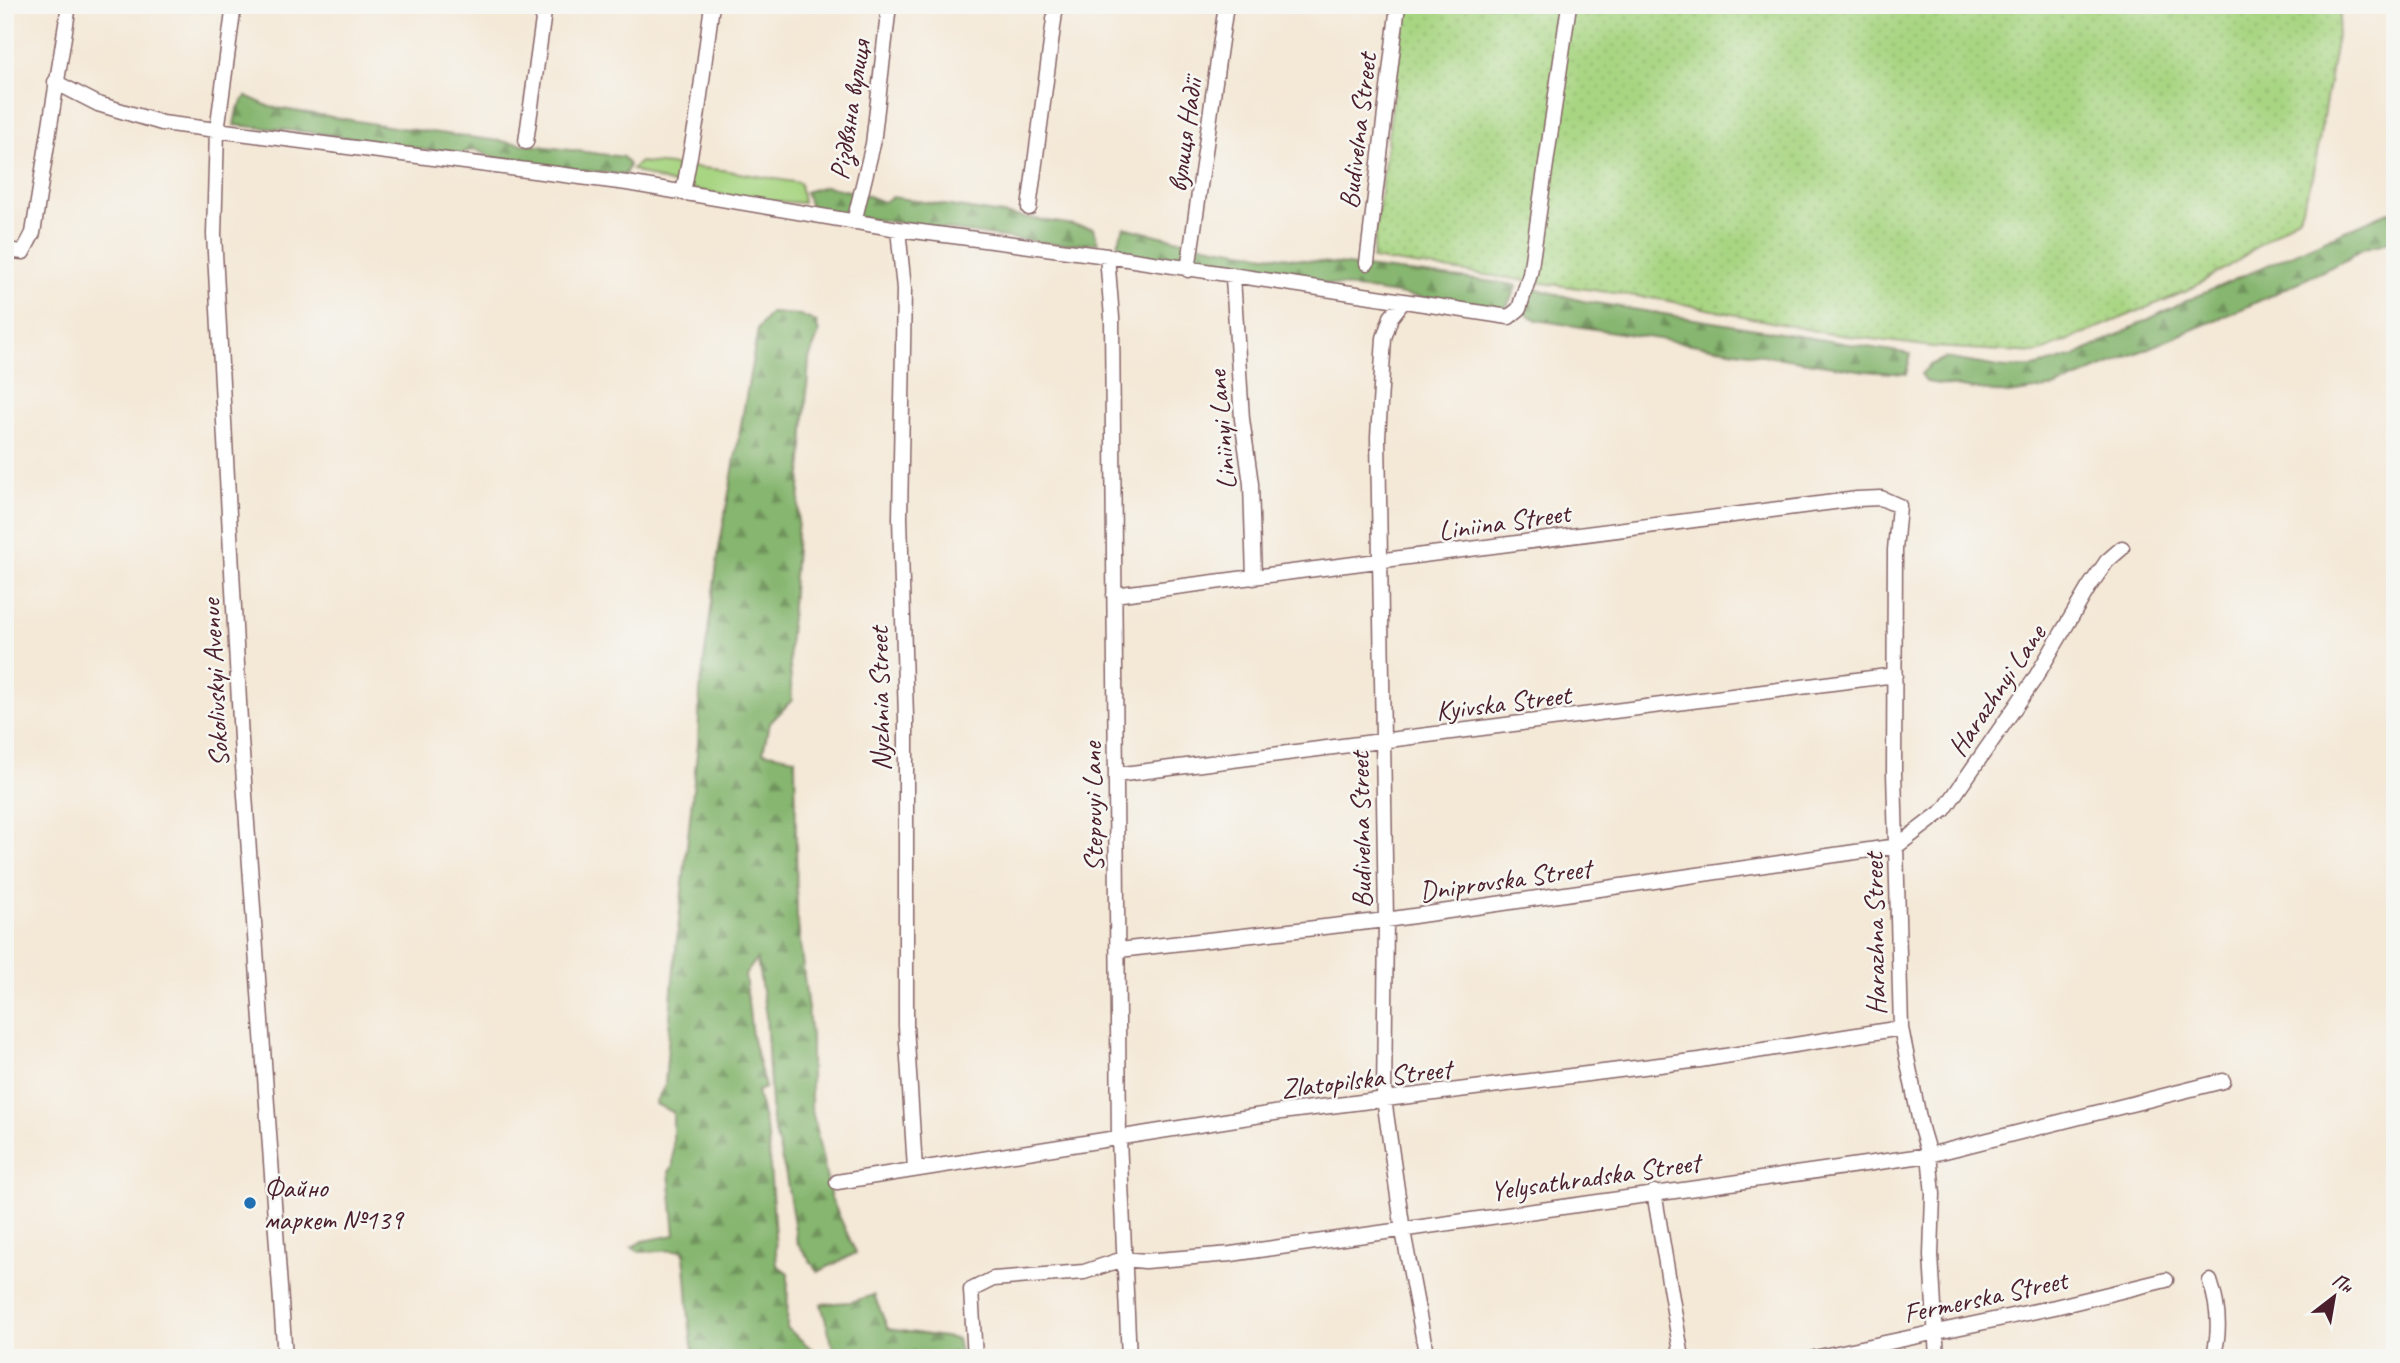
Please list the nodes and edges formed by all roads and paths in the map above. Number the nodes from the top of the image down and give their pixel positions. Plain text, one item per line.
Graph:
1 (69, 5) edge
2 (234, 5) edge
3 (545, 5) edge
4 (712, 5) edge
5 (889, 5) edge
6 (1056, 5) edge
7 (1226, 5) edge
8 (1398, 5) edge
9 (1569, 5) edge
10 (55, 82) junction
11 (217, 131) junction
12 (526, 142) dead end
13 (683, 192) junction
14 (1029, 208) dead end
15 (854, 222) junction
16 (898, 229) junction
17 (5, 250) edge
18 (1107, 256) junction
19 (1367, 263) dead end
20 (1188, 270) junction
21 (1233, 278) junction
22 (1402, 303) junction
23 (1899, 506) joint
24 (2122, 548) dead end
25 (1379, 563) junction
26 (1254, 578) junction
27 (1114, 595) junction
28 (1895, 675) junction
29 (1382, 742) junction
30 (1116, 775) junction
31 (1897, 846) junction
32 (1386, 920) junction
33 (1119, 950) junction
34 (1901, 1028) junction
35 (2223, 1081) dead end
36 (1384, 1099) junction
37 (1119, 1139) junction
38 (1929, 1155) junction
39 (915, 1169) junction
40 (837, 1182) dead end
41 (1654, 1192) junction
42 (1403, 1231) junction
43 (1123, 1259) junction
44 (2166, 1280) dead end
45 (2210, 1281) dead end
46 (1935, 1333) junction
47 (285, 1358) edge
48 (975, 1358) edge
49 (1129, 1358) edge
50 (1427, 1358) edge
51 (1682, 1358) edge
52 (1814, 1358) edge
53 (1937, 1358) edge
54 (2213, 1358) edge

1 - 10 street
2 - 11 street, Sokolivskyi Avenue
3 - 12 street
4 - 13 street
5 - 15 street, Різдвяна вулиця
6 - 14 street
7 - 20 street, вулиця Надії
8 - 19 street, Budivelna Street
9 - 22 street
10 - 11 street
10 - 17 street
11 - 13 street
11 - 47 street, Sokolivskyi Avenue
13 - 15 street
15 - 16 street
16 - 18 street
16 - 39 street, Nyzhnia Street
18 - 20 street
18 - 27 street, Stepovyi Lane
20 - 21 street
21 - 22 street
21 - 26 street, Liniinyi Lane
22 - 25 street, Budivelna Street
23 - 25 street, Liniina Street
23 - 28 street, Harazhna Street
24 - 31 street, Harazhnyi Lane
25 - 26 street, Liniina Street
25 - 29 street, Budivelna Street
26 - 27 street, Liniina Street
27 - 30 street, Stepovyi Lane
28 - 29 street, Kyivska Street
28 - 31 street, Harazhna Street
29 - 30 street, Kyivska Street
29 - 32 street, Budivelna Street
30 - 33 street, Stepovyi Lane
31 - 32 street, Dniprovska Street
31 - 34 street, Harazhna Street
32 - 33 street, Dniprovska Street
32 - 36 street, Budivelna Street
33 - 37 street, Stepovyi Lane
34 - 36 street, Zlatopilska Street
34 - 38 street, Harazhna Street
35 - 38 street, Yelysathradska Street
36 - 37 street, Zlatopilska Street
36 - 42 street, Budivelna Street
37 - 39 street, Zlatopilska Street
37 - 43 street, Stepovyi Lane
38 - 41 street, Yelysathradska Street
38 - 46 street, Harazhna Street
39 - 40 street, Zlatopilska Street
41 - 42 street, Yelysathradska Street
41 - 51 street
42 - 43 street, Yelysathradska Street
42 - 50 street, Budivelna Street
43 - 48 street, Yelysathradska Street
43 - 49 street, Stepovyi Lane
44 - 46 street, Fermerska Street
45 - 54 street
46 - 52 street, Fermerska Street
46 - 53 street, Harazhna Street

